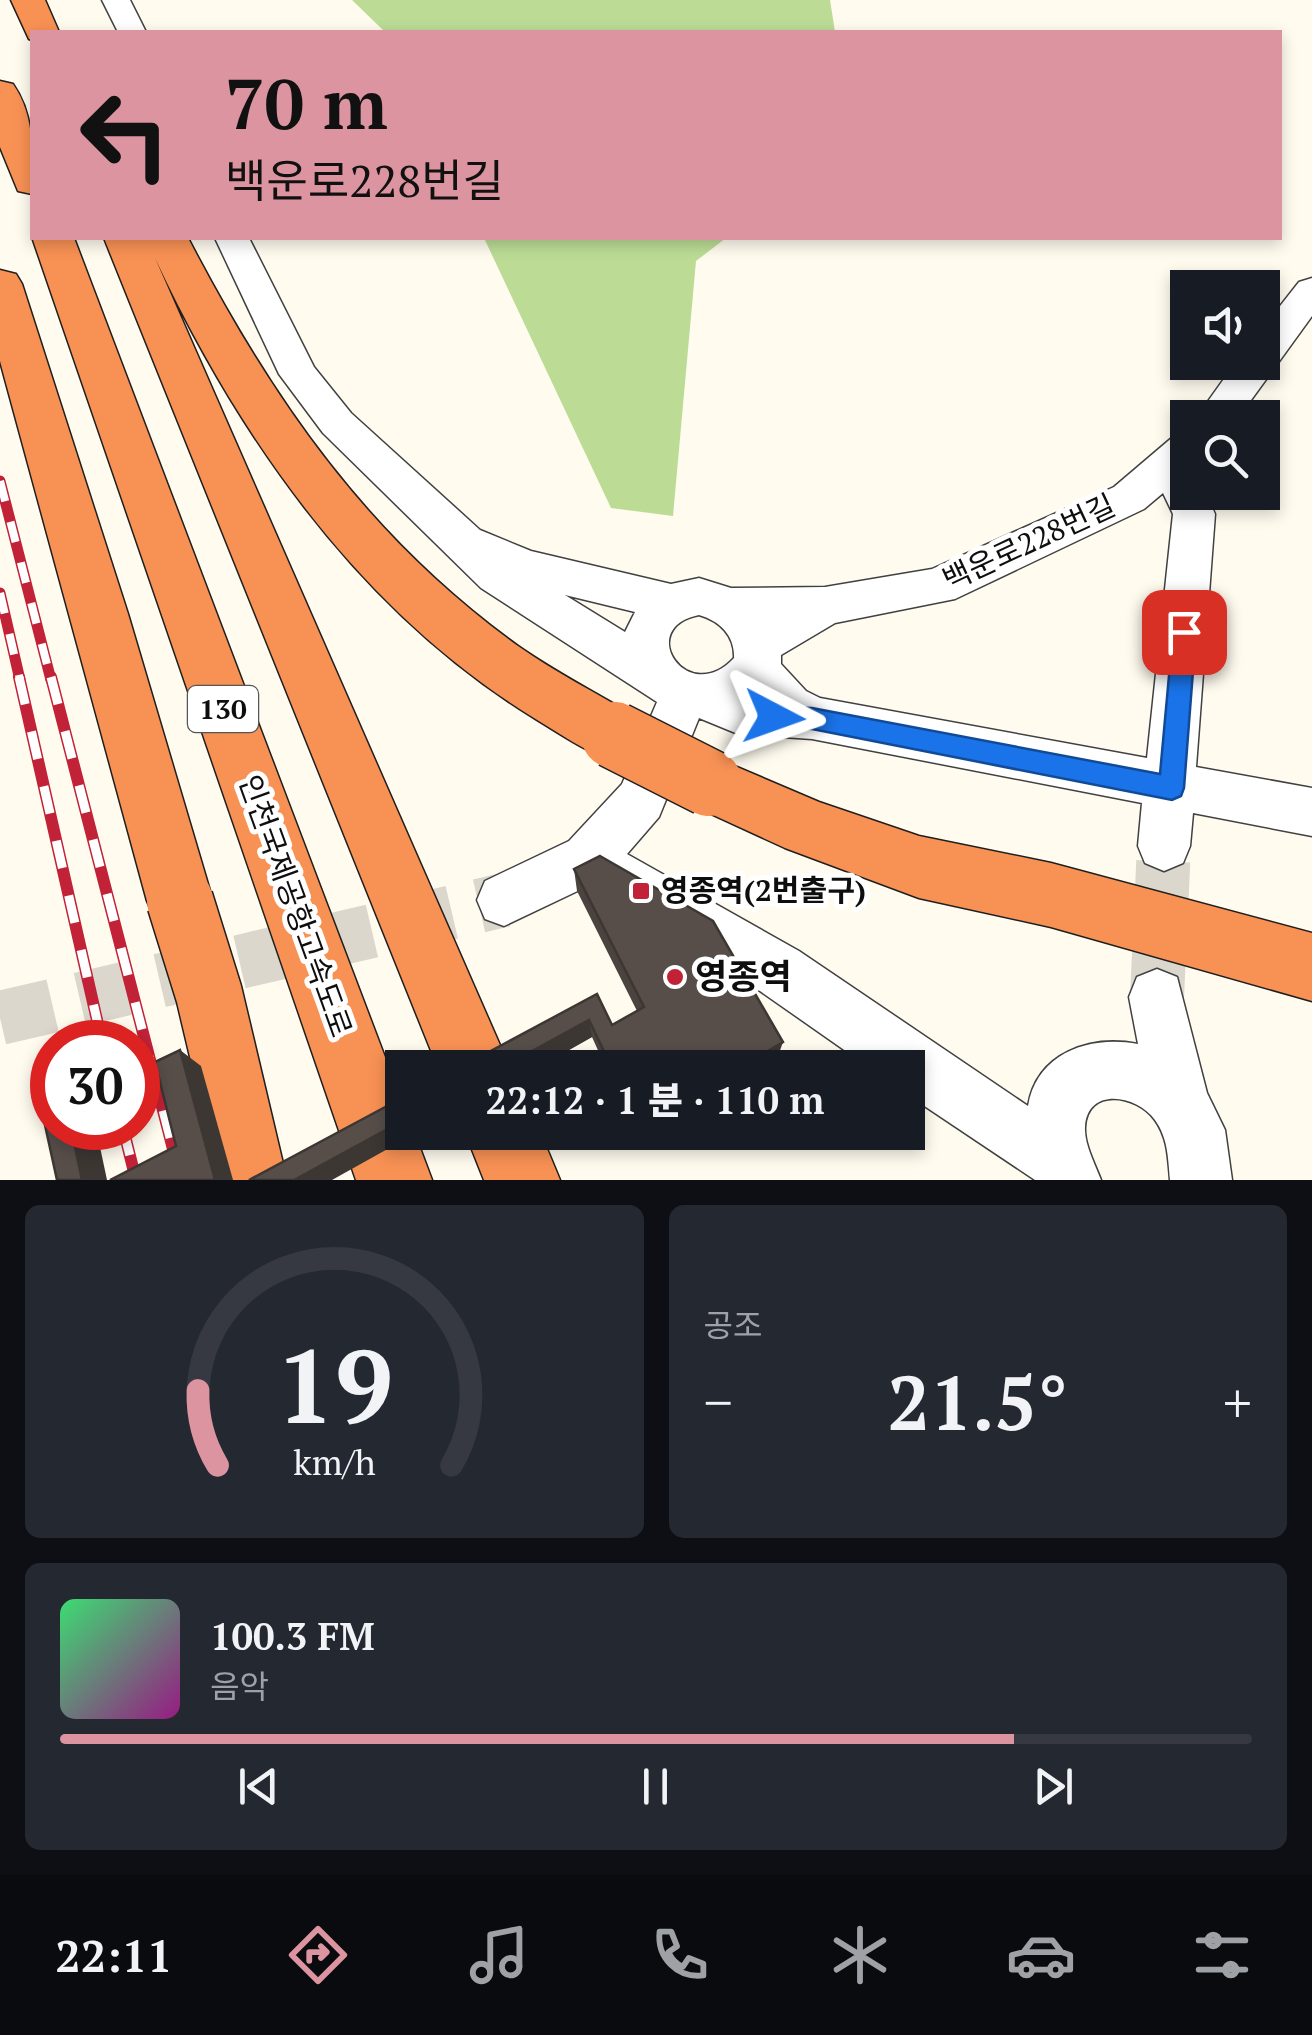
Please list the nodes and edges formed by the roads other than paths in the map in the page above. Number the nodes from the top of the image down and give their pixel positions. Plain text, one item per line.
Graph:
1 (116, 0) edge
2 (131, 30) edge
3 (0, 92) edge
4 (30, 176) edge
5 (54, 240) edge
6 (126, 240) edge
7 (168, 240) edge
8 (233, 240) edge
9 (0, 284) edge
10 (1312, 290) edge
11 (1280, 332) edge
12 (1170, 463) edge
13 (1192, 510) edge
14 (465, 542) junction
15 (675, 603) junction
16 (733, 606) junction
17 (825, 606) junction
18 (757, 656) junction
19 (682, 688) junction
20 (812, 718) junction
21 (1172, 788) junction
22 (1312, 812) edge
23 (1164, 846) tunnel mouth
24 (588, 859) junction
25 (1051, 896) junction
26 (504, 900) tunnel mouth
27 (1312, 930) edge
28 (1312, 967) edge
29 (1157, 996) tunnel mouth
30 (466, 1050) edge
31 (1192, 1139) edge
32 (510, 1150) edge
33 (1065, 1170) edge
34 (253, 1180) edge
35 (394, 1180) edge
36 (522, 1180) edge
37 (1237, 1180) edge

1 - 2 street
3 - 4 highway
5 - 35 highway, 인천국제공항고속도로 / 130
6 - 30 highway
7 - 25 highway, bridge
8 - 14 street
9 - 34 highway, bridge
10 - 11 street
12 - 17 street, 백운로228번길
13 - 21 street, 백운로228번길
14 - 15 street
14 - 19 street
15 - 16 street
15 - 19 street
16 - 17 street, 백운로228번길
16 - 18 street
17 - 18 street, 백운로228번길
18 - 19 street
18 - 20 street
19 - 20 street
19 - 24 street
20 - 21 street
21 - 22 street
21 - 23 street, 백운로228번길
24 - 26 street
24 - 33 street
25 - 27 highway
25 - 28 highway
29 - 31 street
31 - 33 street
31 - 37 street
32 - 36 highway

